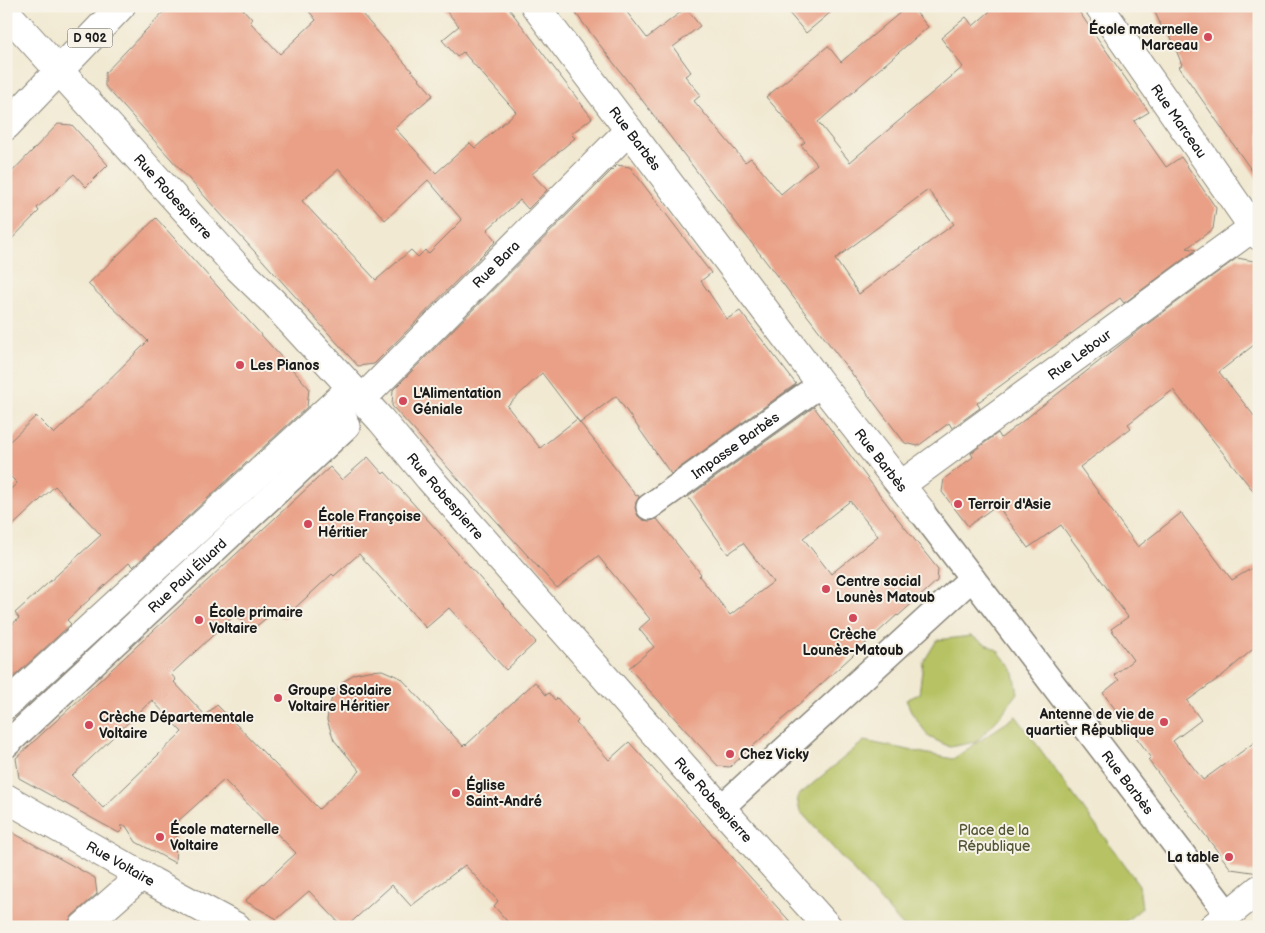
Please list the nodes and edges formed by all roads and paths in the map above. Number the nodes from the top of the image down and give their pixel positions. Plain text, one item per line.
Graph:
1 (121, 6) edge
2 (535, 6) edge
3 (1099, 6) edge
4 (6, 12) edge
5 (59, 70) junction
6 (6, 126) edge
7 (630, 130) junction
8 (1257, 229) edge
9 (821, 384) junction
10 (351, 396) junction
11 (901, 485) junction
12 (649, 507) dead end
13 (921, 512) joint
14 (972, 578) junction
15 (6, 705) edge
16 (6, 745) edge
17 (6, 798) edge
18 (721, 808) junction
19 (142, 875) junction
20 (1259, 889) edge
21 (1221, 920) edge
22 (83, 927) edge
23 (237, 927) edge
24 (828, 927) edge

1 - 5 street, D 902
2 - 7 street, Rue Barbès
3 - 8 street, Rue Marceau
4 - 5 street, Rue Robespierre
5 - 6 street, D 902
5 - 10 street, Rue Robespierre
7 - 9 street, Rue Barbès
7 - 10 street, Rue Bara
8 - 11 street, Rue Lebour
9 - 11 street, Rue Barbès
9 - 12 street, Impasse Barbès
10 - 15 street, Rue Paul Éluard
10 - 16 street, Rue Paul Éluard
10 - 18 street, Rue Robespierre
11 - 13 street, Rue Barbès
13 - 14 street, Rue Barbès
14 - 18 street
14 - 21 street, Rue Barbès
17 - 19 street, Rue Voltaire
18 - 24 street, Rue Robespierre
19 - 22 street
19 - 23 street, Rue Voltaire
20 - 21 street

